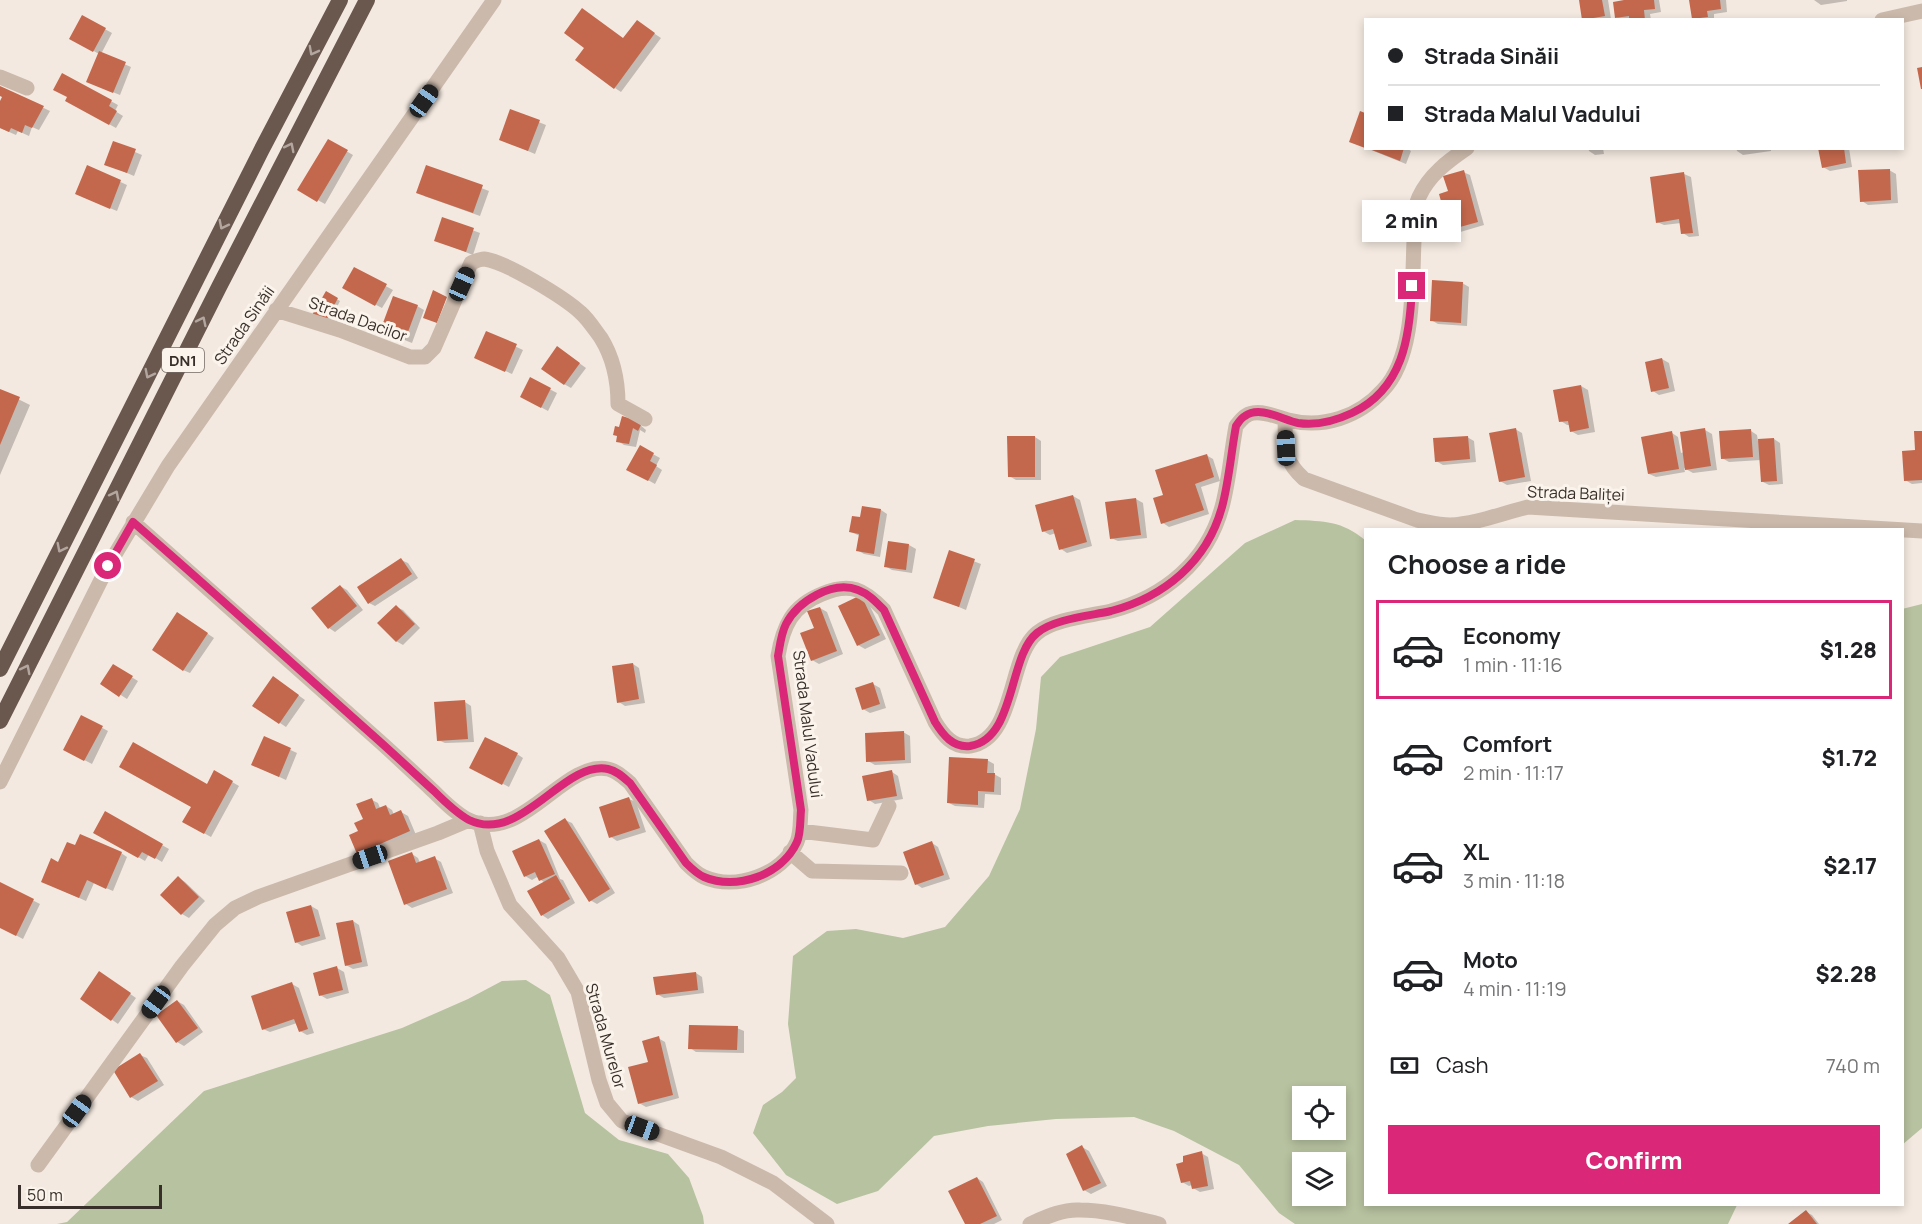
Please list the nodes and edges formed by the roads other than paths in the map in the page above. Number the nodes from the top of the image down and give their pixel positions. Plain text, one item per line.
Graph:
1 (340, 0) edge
2 (367, 0) edge
3 (494, 0) edge
4 (1922, 11) edge
5 (1891, 18) edge
6 (0, 77) edge
7 (27, 88) dead end
8 (1464, 150) edge
9 (276, 310) junction
10 (645, 419) dead end
11 (1285, 419) junction
12 (133, 522) junction
13 (1873, 528) edge
14 (1904, 530) edge
15 (1922, 531) edge
16 (0, 669) edge
17 (0, 722) edge
18 (0, 782) edge
19 (889, 806) dead end
20 (475, 821) junction
21 (800, 831) junction
22 (790, 852) junction
23 (901, 873) dead end
24 (38, 1165) dead end
25 (827, 1224) edge
26 (1030, 1224) edge
27 (1159, 1224) edge

1 -> 16 highway, DN1
17 -> 2 highway, DN1
3 - 9 street, Strada Sinăii
4 - 5 street
6 - 7 street
8 - 11 street, Strada Malul Vadului
9 - 10 street, Strada Dacilor
9 - 12 street, Strada Sinăii
11 - 13 street, Strada Baliței
11 - 21 street, Strada Malul Vadului
12 - 18 street, Strada Sinăii
12 - 20 street
14 - 15 street, Strada Baliței
19 - 21 street
20 - 22 street, Strada Malul Vadului
20 - 24 street, Strada Malul Vadului
20 - 25 street, Strada Murelor
21 - 22 street, Strada Malul Vadului
22 - 23 street
26 - 27 street

